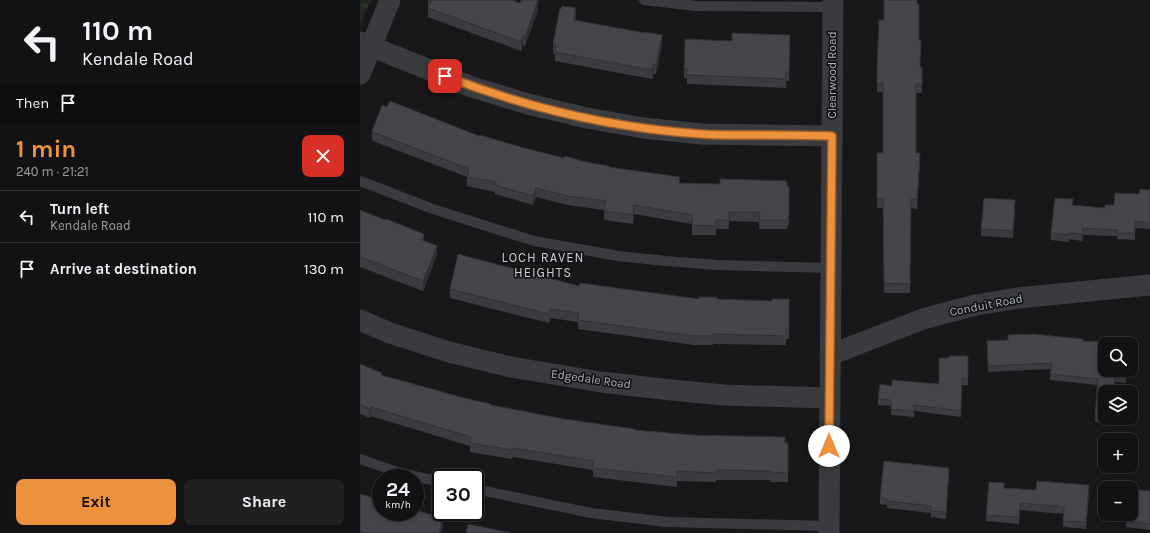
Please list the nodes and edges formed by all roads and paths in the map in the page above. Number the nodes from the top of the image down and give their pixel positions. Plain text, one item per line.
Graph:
1 (390, 0) edge
2 (644, 0) edge
3 (833, 4) edge
4 (366, 45) edge
5 (360, 74) edge
6 (832, 136) junction
7 (360, 181) edge
8 (831, 268) junction
9 (1150, 285) edge
10 (360, 320) edge
11 (830, 355) junction
12 (830, 398) junction
13 (360, 459) edge
14 (432, 480) edge
15 (484, 491) edge
16 (829, 529) edge

1 - 4 street
2 - 3 lane
3 - 6 street, Clearwood Road
4 - 5 street
4 - 6 street
6 - 8 street, Clearwood Road
7 - 8 lane
8 - 11 street, Clearwood Road
9 - 11 street, Conduit Road
10 - 12 street, Edgedale Road
11 - 12 street, Clearwood Road
12 - 16 street, Clearwood Road
13 - 14 lane
15 - 16 lane

